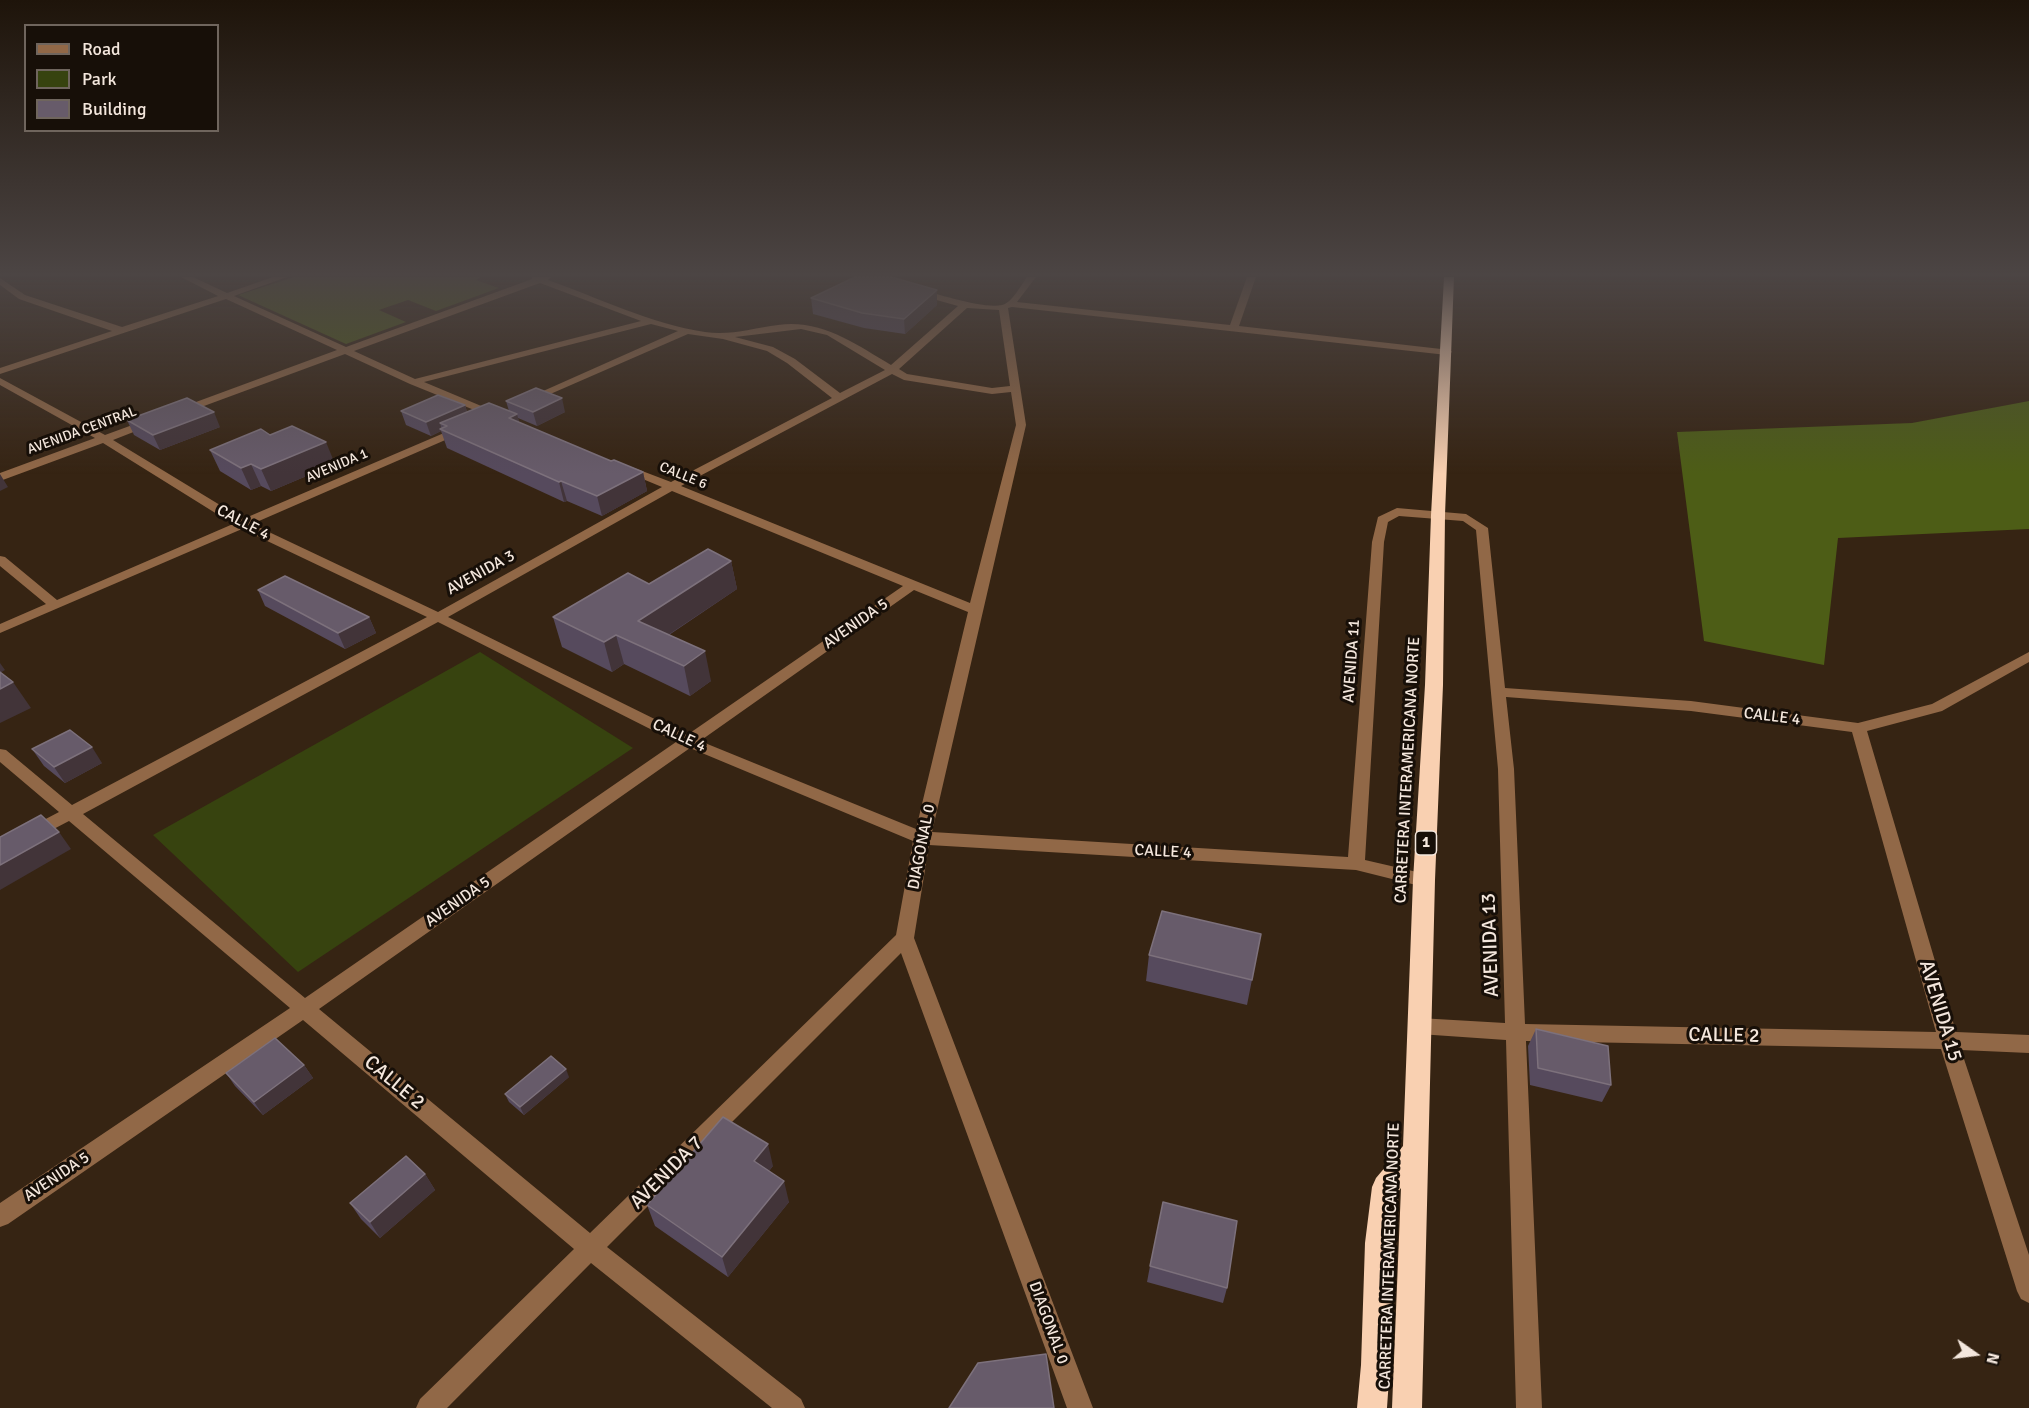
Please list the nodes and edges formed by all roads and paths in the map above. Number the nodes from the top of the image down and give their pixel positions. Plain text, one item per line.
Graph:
1 (82, 343) edge
2 (325, 343) edge
3 (369, 343) edge
4 (567, 343) edge
5 (661, 343) edge
6 (743, 343) edge
7 (846, 343) edge
8 (923, 343) edge
9 (1011, 343) edge
10 (1368, 343) edge
11 (1447, 343) edge
12 (345, 352) junction
13 (1447, 352) junction
14 (0, 370) edge
15 (892, 370) junction
16 (0, 381) edge
17 (414, 382) junction
18 (1015, 389) junction
19 (838, 397) junction
20 (506, 413) junction
21 (104, 439) junction
22 (616, 465) edge
23 (0, 477) edge
24 (672, 487) junction
25 (1438, 515) junction
26 (240, 524) junction
27 (0, 560) edge
28 (913, 585) junction
29 (55, 604) junction
30 (975, 610) junction
31 (438, 617) junction
32 (0, 629) edge
33 (2029, 656) edge
34 (1499, 692) junction
35 (1858, 728) junction
36 (689, 742) junction
37 (0, 754) edge
38 (71, 813) junction
39 (922, 838) junction
40 (0, 851) edge
41 (1356, 864) junction
42 (1424, 880) junction
43 (905, 938) junction
44 (305, 1008) junction
45 (1419, 1026) junction
46 (1517, 1034) junction
47 (1948, 1040) junction
48 (2029, 1044) edge
49 (1414, 1152) junction
50 (0, 1216) edge
51 (590, 1248) junction
52 (2029, 1291) edge
53 (429, 1408) edge
54 (792, 1408) edge
55 (1080, 1408) edge
56 (1372, 1408) edge
57 (1407, 1408) edge
58 (1529, 1408) edge

1 - 14 street
2 - 12 street
3 - 12 street, AVENIDA CENTRAL
4 - 17 street
5 - 20 street, AVENIDA 1
6 - 19 street
7 - 15 street
8 - 15 street, AVENIDA 3
9 - 18 street, DIAGONAL 0
10 - 13 street
11 - 13 highway, CARRETERA INTERAMERICANA NORTE / 1
12 - 17 street
12 - 21 street, AVENIDA CENTRAL
13 - 25 highway, CARRETERA INTERAMERICANA NORTE / 1
15 - 18 street
15 - 19 street, AVENIDA 3
16 - 21 street, CALLE 4
17 - 20 street
18 - 30 street, DIAGONAL 0
19 - 24 street, AVENIDA 3
20 - 26 street, AVENIDA 1
21 - 23 street, AVENIDA CENTRAL
21 - 26 street, CALLE 4
22 - 24 street, CALLE 6
24 - 28 street, CALLE 6
24 - 31 street, AVENIDA 3
25 - 34 street, AVENIDA 13
25 - 41 street, AVENIDA 11
25 - 42 highway, CARRETERA INTERAMERICANA NORTE / 1
26 - 29 street, AVENIDA 1
26 - 31 street, CALLE 4
27 - 29 street
28 - 30 street, CALLE 6
28 - 36 street, AVENIDA 5
29 - 32 street, AVENIDA 1
30 - 39 street, DIAGONAL 0
31 - 36 street, CALLE 4
31 - 38 street, AVENIDA 3
33 - 35 street, CALLE 4
34 - 35 street, CALLE 4
34 - 46 street, AVENIDA 13
35 - 47 street, AVENIDA 15
36 - 39 street, CALLE 4
36 - 44 street, AVENIDA 5
37 - 38 street, CALLE 2
38 - 40 street, AVENIDA 3
38 - 44 street, CALLE 2
39 - 41 street, CALLE 4
39 - 43 street, DIAGONAL 0
41 - 42 street, CALLE 4
42 - 45 highway, CARRETERA INTERAMERICANA NORTE / 1
43 - 51 street, AVENIDA 7
43 - 55 street, DIAGONAL 0
44 - 50 street, AVENIDA 5
44 - 51 street, CALLE 2
45 - 46 street, CALLE 2
45 - 49 highway, CARRETERA INTERAMERICANA NORTE / 1
46 - 47 street, CALLE 2
46 - 58 street, AVENIDA 13
47 - 48 street, CALLE 2
47 - 52 street, AVENIDA 15
49 - 56 highway
49 - 57 highway, CARRETERA INTERAMERICANA NORTE / 1
51 - 53 street, AVENIDA 7
51 - 54 street, CALLE 2

